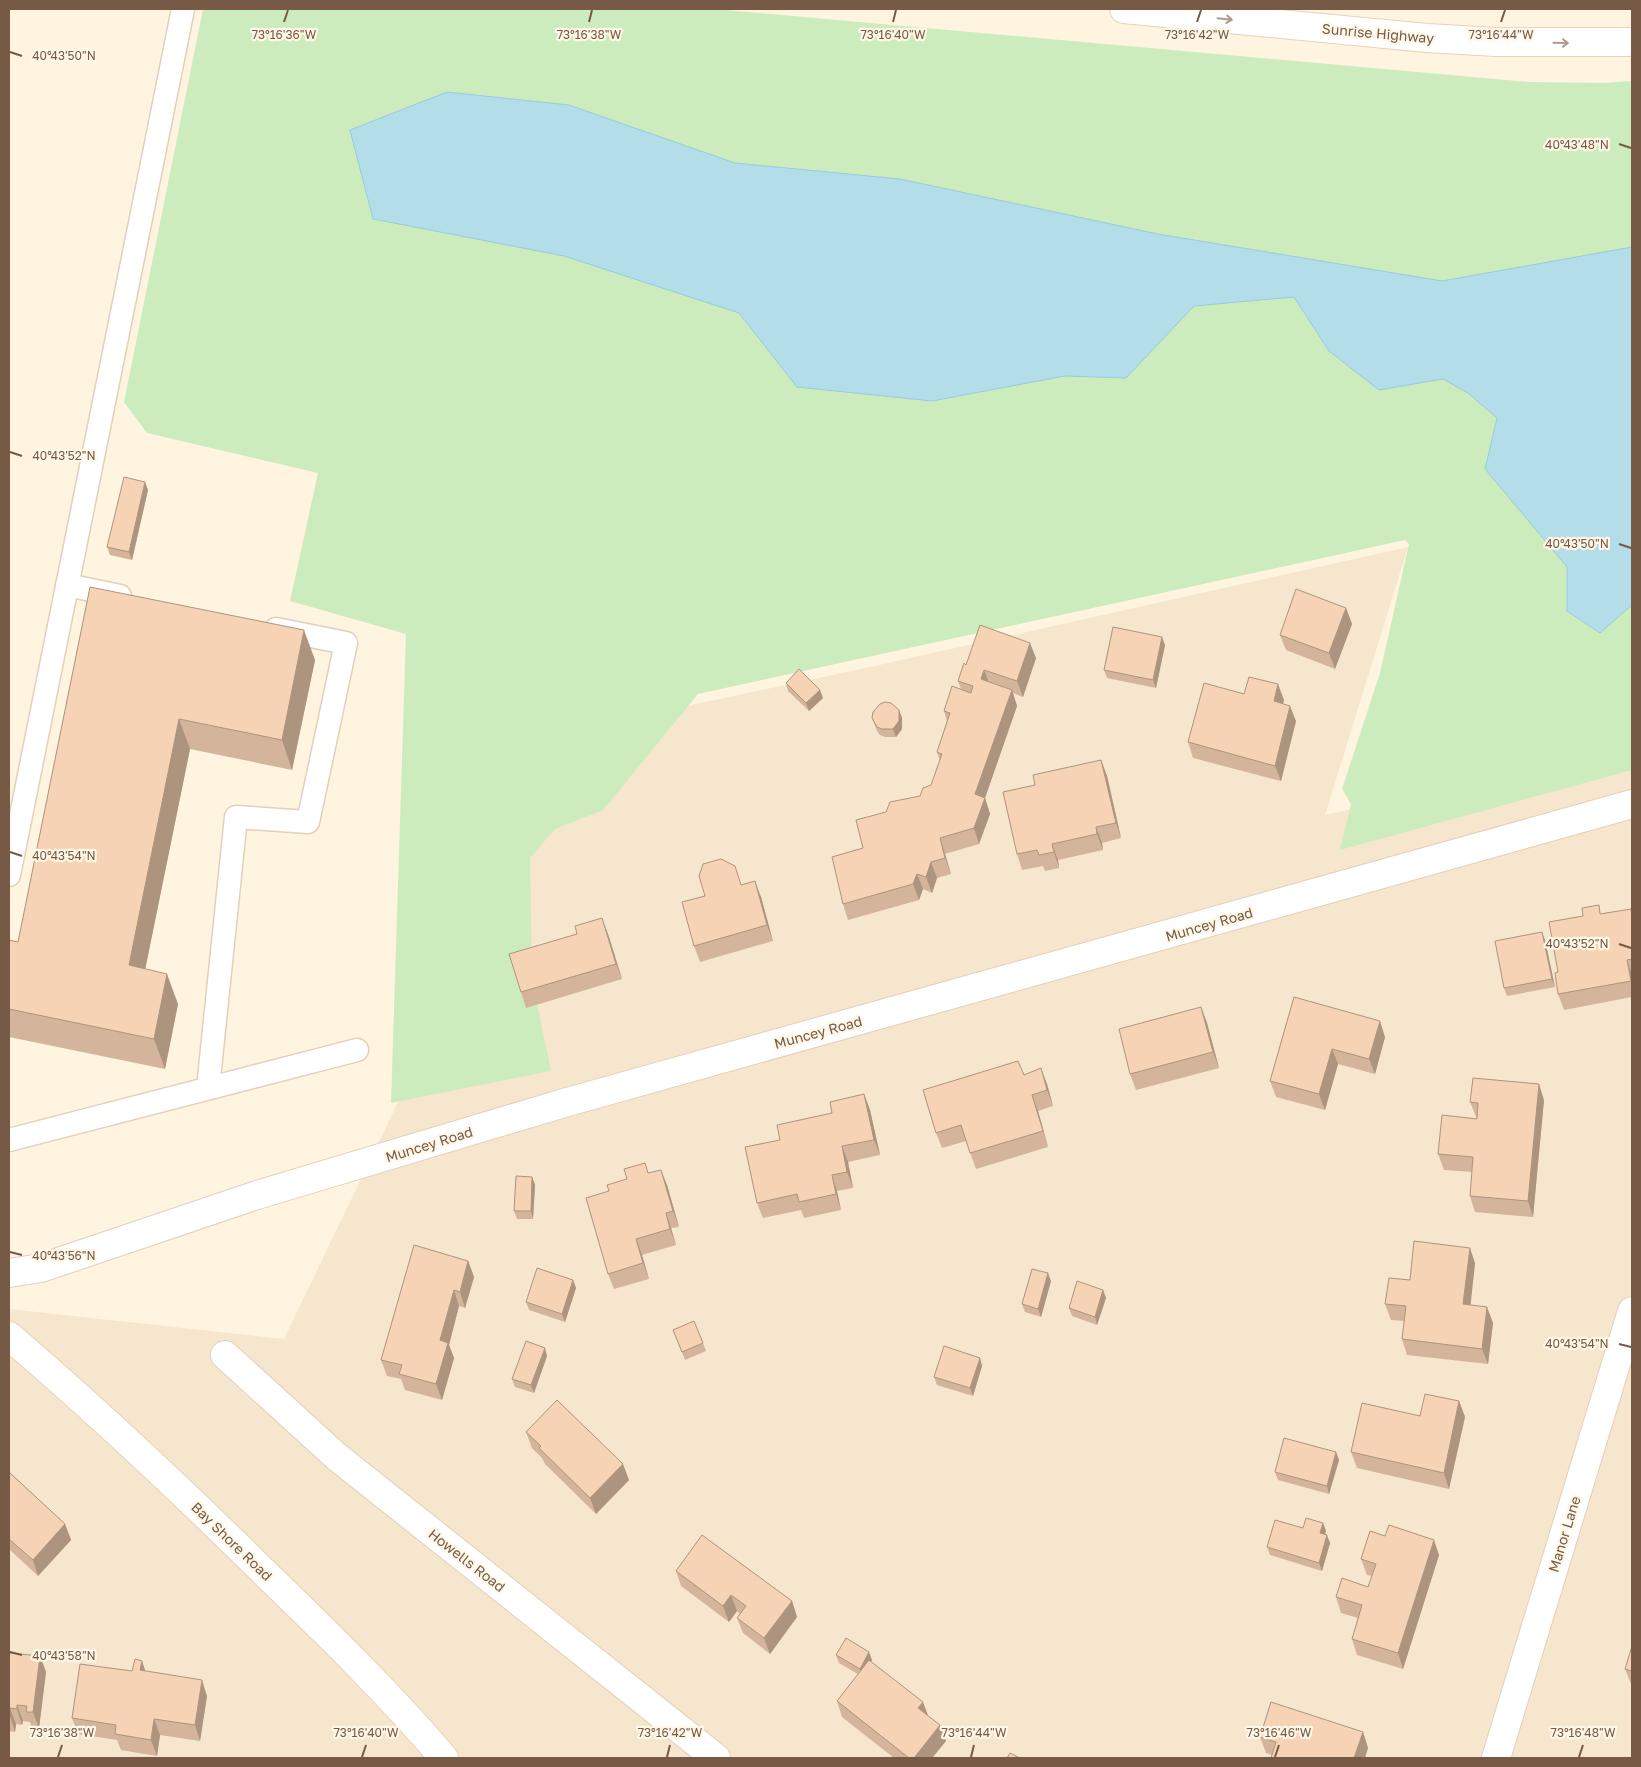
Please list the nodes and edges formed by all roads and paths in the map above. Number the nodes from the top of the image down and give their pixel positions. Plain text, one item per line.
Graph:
1 (183, 9) edge
2 (1124, 9) edge
3 (1632, 42) edge
4 (67, 585) junction
5 (144, 601) edge
6 (259, 625) edge
7 (1632, 804) edge
8 (9, 875) edge
9 (357, 1050) dead end
10 (208, 1088) junction
11 (9, 1140) edge
12 (9, 1273) edge
13 (1632, 1310) edge
14 (9, 1336) edge
15 (225, 1355) dead end
16 (444, 1758) edge
17 (716, 1758) edge
18 (1496, 1758) edge

1 - 4 lane
2 -> 3 street, Sunrise Highway
4 - 5 lane
4 - 8 lane
6 - 10 lane
7 - 12 street, Muncey Road
9 - 10 lane
10 - 11 lane
13 - 18 street, Manor Lane
14 - 16 street, Bay Shore Road
15 - 17 street, Howells Road

